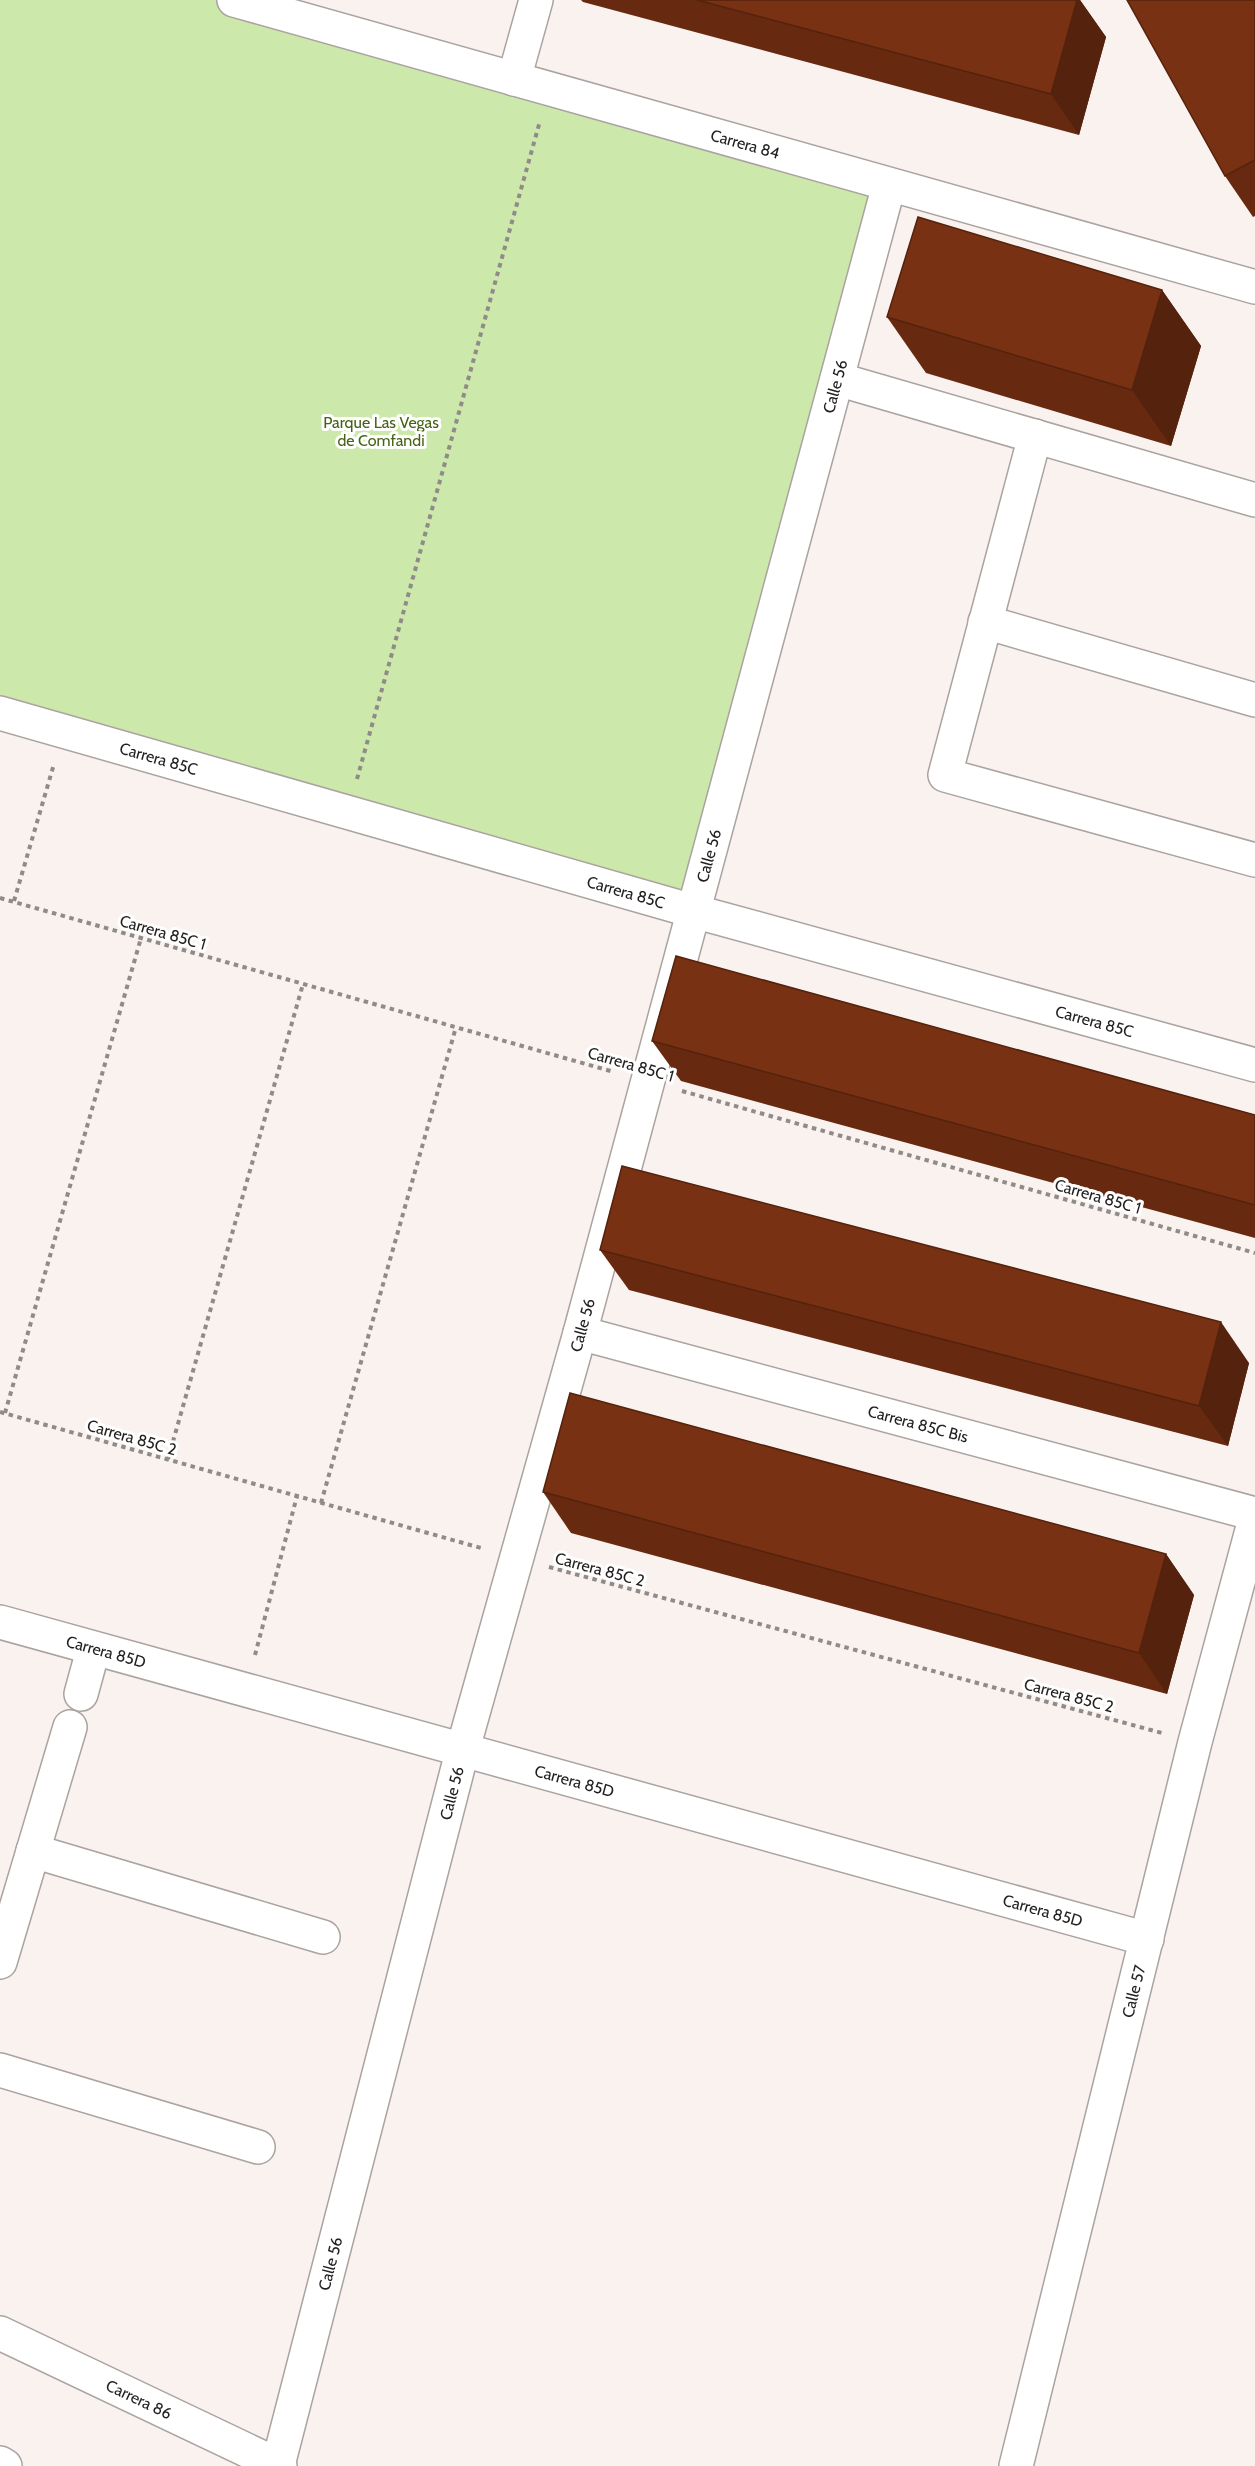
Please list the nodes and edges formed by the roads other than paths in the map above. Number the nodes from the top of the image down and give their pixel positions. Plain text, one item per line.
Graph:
1 (234, 0) edge
2 (536, 0) edge
3 (328, 13) edge
4 (514, 79) junction
5 (889, 184) junction
6 (1255, 287) edge
7 (837, 379) junction
8 (1035, 436) junction
9 (1255, 500) edge
10 (985, 622) junction
11 (1255, 700) edge
12 (0, 713) edge
13 (1255, 860) edge
14 (693, 911) junction
15 (1255, 1065) edge
16 (580, 1333) junction
17 (1255, 1514) edge
18 (1255, 1519) edge
19 (0, 1622) edge
20 (93, 1650) junction
21 (81, 1694) dead end
22 (70, 1727) dead end
23 (462, 1752) junction
24 (19, 1868) edge
25 (323, 1937) dead end
26 (1147, 1939) junction
27 (0, 1962) edge
28 (0, 2070) edge
29 (258, 2146) dead end
30 (0, 2333) edge
31 (0, 2463) edge
32 (5, 2466) edge
33 (279, 2466) edge
34 (1016, 2466) edge

1 - 3 street, Carrera 84
2 - 4 street
3 - 4 street, Carrera 84
4 - 5 street, Carrera 84
5 - 6 street, Carrera 84
5 - 7 street, Calle 56
7 - 8 street
7 - 14 street, Calle 56
8 - 9 street
8 - 10 street
10 - 11 street
10 - 13 street
12 - 14 street, Carrera 85C
14 - 15 street, Carrera 85C
14 - 16 street, Calle 56
16 - 17 street, Carrera 85C Bis
16 - 23 street, Calle 56
18 - 26 street, Calle 57
19 - 20 street, Carrera 85D
20 - 21 street
20 - 23 street, Carrera 85D
22 - 24 street
23 - 26 street, Carrera 85D
23 - 33 street, Calle 56
24 - 25 street
24 - 27 street
26 - 34 street, Calle 57
28 - 29 street
30 - 33 street, Carrera 86
31 - 32 street

